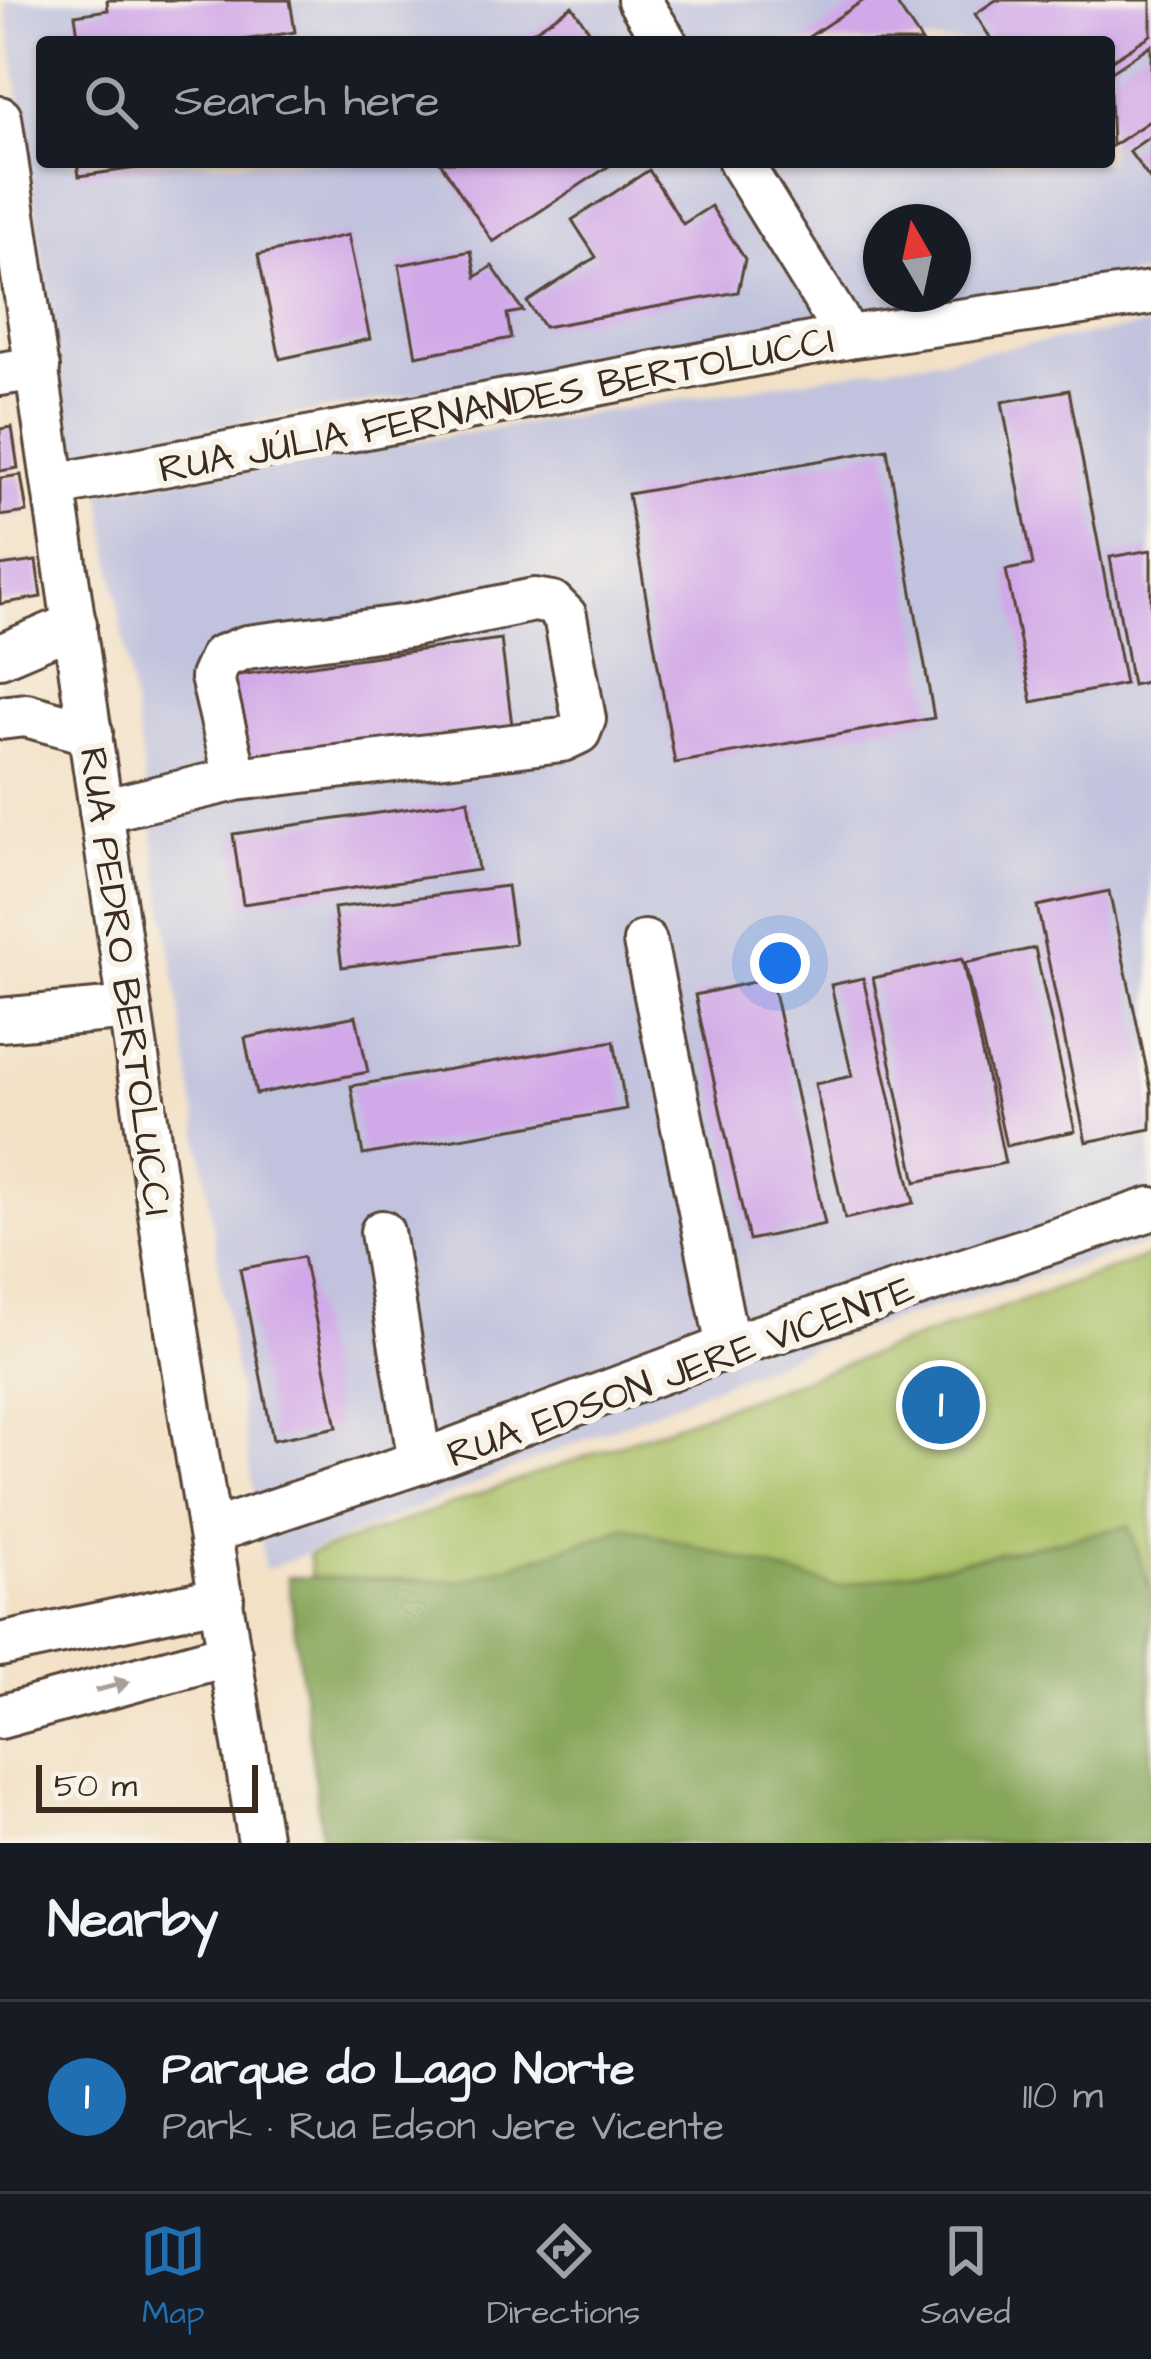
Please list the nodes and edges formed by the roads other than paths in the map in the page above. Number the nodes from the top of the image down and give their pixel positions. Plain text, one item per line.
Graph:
1 (639, 0) edge
2 (661, 36) edge
3 (0, 118) edge
4 (744, 168) edge
5 (1151, 292) edge
6 (848, 337) junction
7 (19, 371) edge
8 (56, 485) junction
9 (75, 624) junction
10 (0, 656) edge
11 (0, 718) edge
12 (91, 733) junction
13 (236, 779) junction
14 (101, 811) junction
15 (645, 942) dead end
16 (130, 1008) junction
17 (0, 1019) edge
18 (1151, 1209) edge
19 (382, 1232) dead end
20 (728, 1347) junction
21 (420, 1462) junction
22 (210, 1532) junction
23 (222, 1598) junction
24 (0, 1645) edge
25 (230, 1654) junction
26 (0, 1717) edge
27 (260, 1843) edge

1 - 2 street
3 - 7 street, RUA PEDRO BERTOLUCCI
4 - 6 street
5 - 6 street, RUA JÚLIA FERNANDES BERTOLUCCI
6 - 8 street, RUA JÚLIA FERNANDES BERTOLUCCI
7 - 8 street, RUA PEDRO BERTOLUCCI
8 - 9 street, RUA PEDRO BERTOLUCCI
9 - 10 street
9 - 12 street, RUA PEDRO BERTOLUCCI
11 - 12 street
12 - 14 street, RUA PEDRO BERTOLUCCI
13 - 13 street
13 - 14 street
14 - 16 street, RUA PEDRO BERTOLUCCI
15 - 20 street
16 - 17 street
16 - 22 street, RUA PEDRO BERTOLUCCI
18 - 20 street, RUA EDSON JERE VICENTE
19 - 21 street
20 - 21 street, RUA EDSON JERE VICENTE
21 - 22 street, RUA EDSON JERE VICENTE
22 - 23 street, RUA PEDRO BERTOLUCCI
23 - 24 street
23 - 25 street, RUA PEDRO BERTOLUCCI
26 -> 25 street
25 - 27 street, RUA PEDRO BERTOLUCCI

